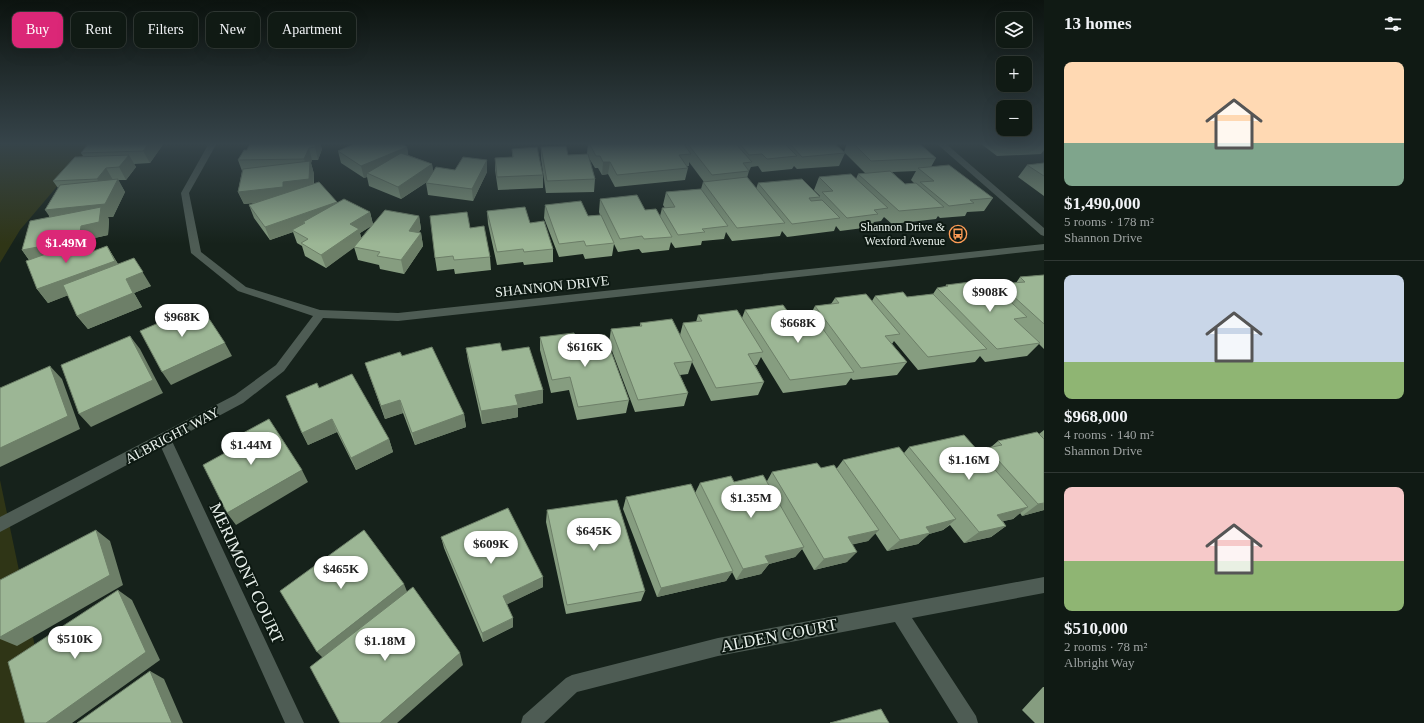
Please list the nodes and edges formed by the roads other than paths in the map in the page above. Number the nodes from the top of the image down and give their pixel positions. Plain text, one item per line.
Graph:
1 (194, 177) edge
2 (979, 177) edge
3 (1044, 233) edge
4 (1044, 247) edge
5 (320, 314) junction
6 (164, 439) junction
7 (0, 525) edge
8 (1044, 585) edge
9 (898, 612) junction
10 (295, 723) edge
11 (530, 723) edge
12 (969, 723) edge

1 - 5 street, SHANNON DRIVE
2 - 3 street
4 - 5 street, SHANNON DRIVE
5 - 6 street, ALBRIGHT WAY
6 - 7 street, ALBRIGHT WAY
6 - 10 street, MERIMONT COURT
8 - 9 street, ALDEN COURT
9 - 11 street, ALDEN COURT
9 - 12 street

